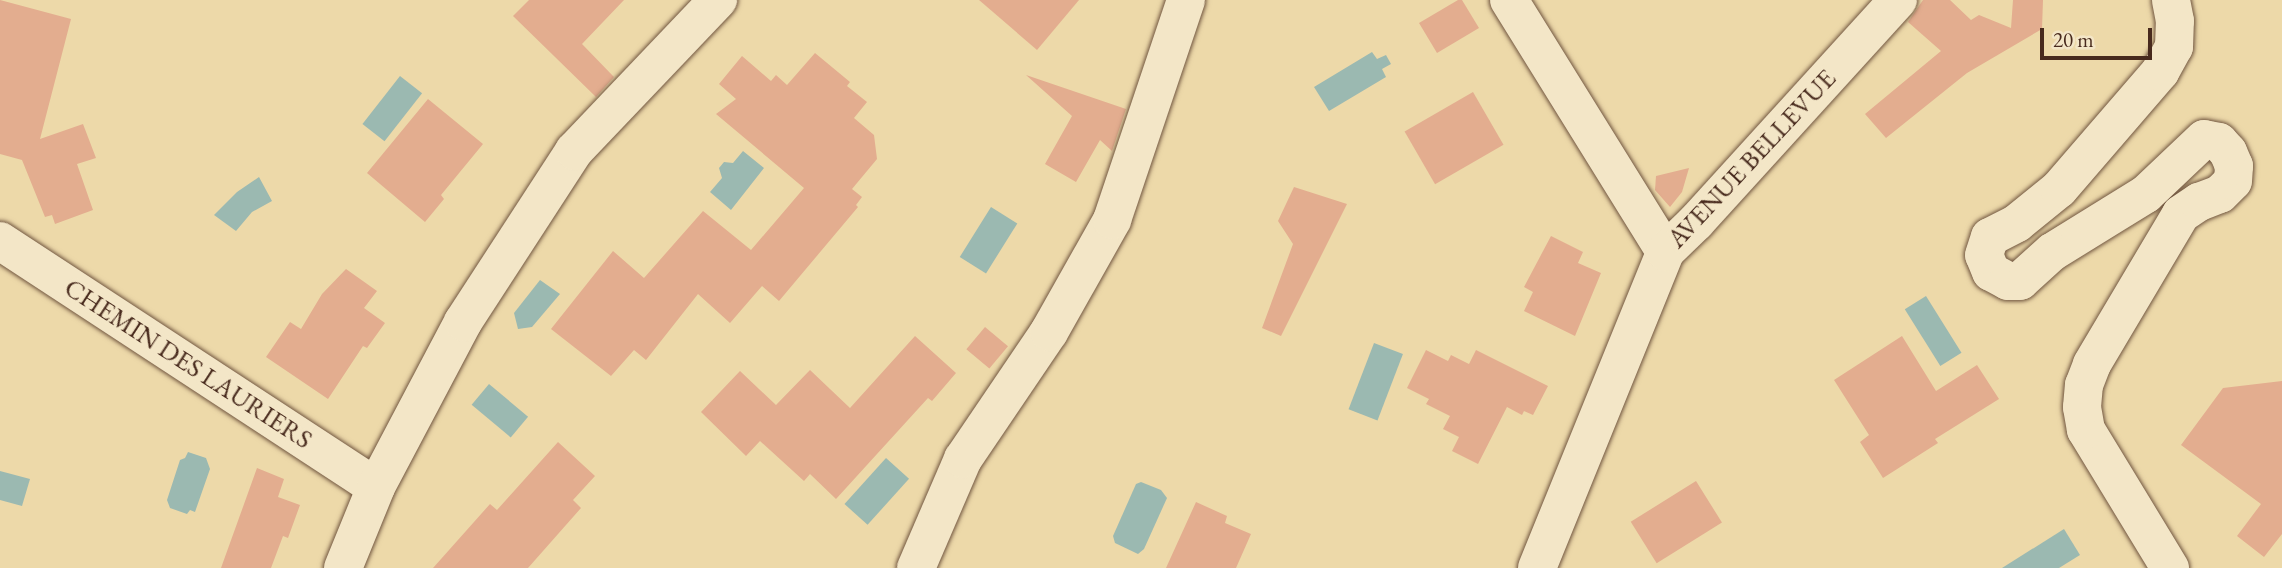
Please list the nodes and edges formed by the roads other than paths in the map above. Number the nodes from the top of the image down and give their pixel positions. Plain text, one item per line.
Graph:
1 (718, 0) edge
2 (1186, 0) edge
3 (1509, 0) edge
4 (1898, 0) edge
5 (2171, 0) edge
6 (0, 241) edge
7 (1665, 253) junction
8 (376, 487) junction
9 (343, 568) edge
10 (916, 568) edge
11 (1537, 568) edge
12 (2170, 568) edge

1 - 8 street
2 - 10 street
3 - 7 street
4 - 7 street, AVENUE BELLEVUE
5 - 12 street
6 - 8 street, CHEMIN DES LAURIERS
7 - 11 street, AVENUE BELLEVUE
8 - 9 street

